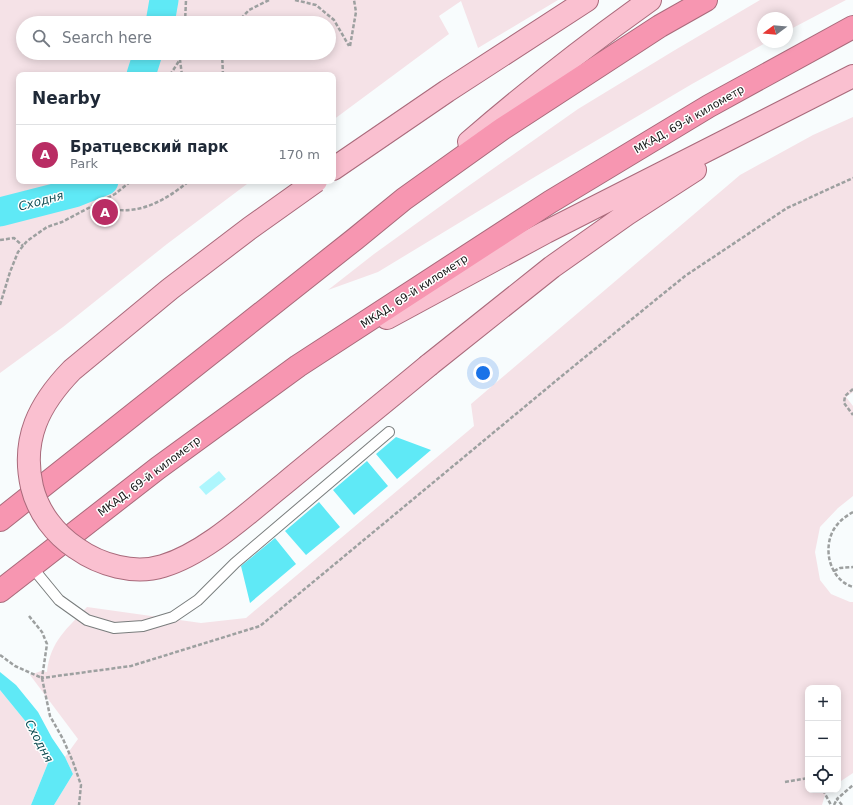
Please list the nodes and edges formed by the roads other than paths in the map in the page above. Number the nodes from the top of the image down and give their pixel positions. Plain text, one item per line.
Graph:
1 (587, 0) edge
2 (650, 0) edge
3 (706, 0) edge
4 (853, 27) edge
5 (853, 76) edge
6 (806, 101) junction
7 (336, 167) edge
8 (312, 184) edge
9 (404, 199) junction
10 (298, 366) junction
11 (390, 432) dead end
12 (0, 520) edge
13 (31, 566) junction
14 (0, 591) edge

1 - 7 main road
2 - 9 main road
3 - 9 highway
4 - 10 highway, МКАД, 69-й километр
5 - 6 main road
6 - 8 main road, bridge
6 - 10 main road
9 - 12 highway
10 - 13 highway, МКАД, 69-й километр
11 - 13 lane
13 - 14 highway, МКАД, 69-й километр

